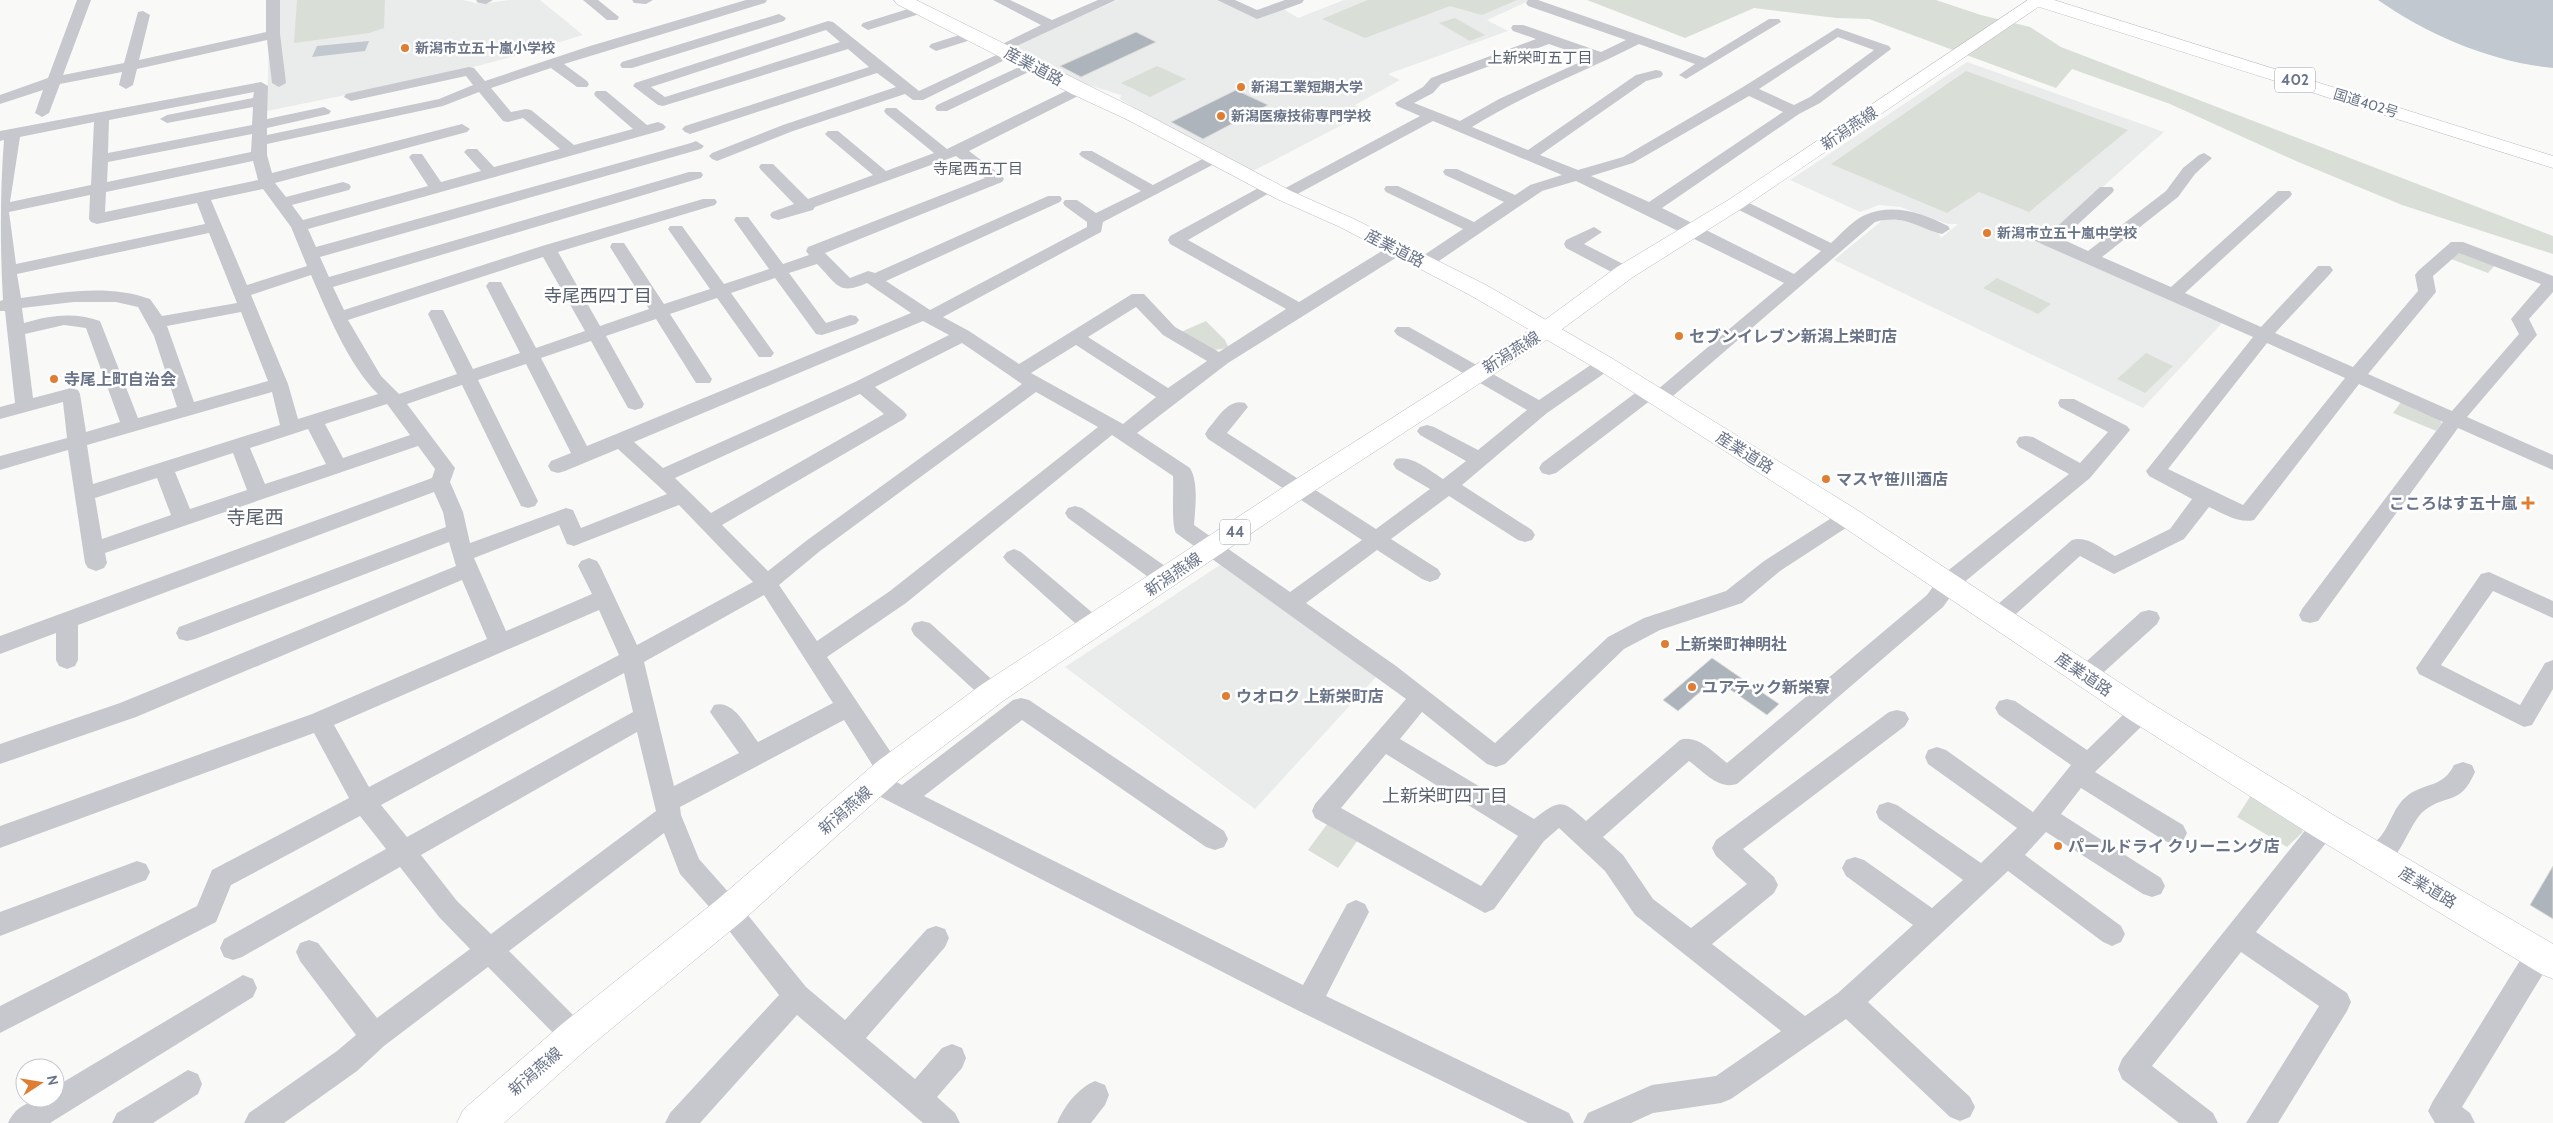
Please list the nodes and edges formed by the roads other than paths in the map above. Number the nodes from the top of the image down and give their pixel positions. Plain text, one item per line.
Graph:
1 (84, 0) edge
2 (273, 0) edge
3 (590, 0) edge
4 (639, 0) edge
5 (646, 0) edge
6 (760, 0) edge
7 (1000, 0) edge
8 (1224, 0) edge
9 (1297, 0) edge
10 (2037, 0) edge
11 (1098, 2) edge
12 (1533, 3) dead end
13 (912, 5) edge
14 (143, 15) dead end
15 (709, 15) junction
16 (612, 17) dead end
17 (779, 18) dead end
18 (1774, 22) dead end
19 (1051, 25) junction
20 (868, 26) dead end
21 (1518, 28) dead end
22 (731, 32) junction
23 (272, 34) junction
24 (972, 35) junction
25 (1549, 39) junction
26 (1637, 40) junction
27 (851, 43) junction
28 (936, 47) dead end
29 (1005, 51) junction
30 (1603, 58) junction
31 (555, 64) junction
32 (1706, 64) junction
33 (627, 65) dead end
34 (1032, 65) junction
35 (129, 66) junction
36 (879, 68) junction
37 (1656, 74) dead end
38 (1686, 75) dead end
39 (54, 81) junction
40 (279, 84) dead end
41 (582, 84) dead end
42 (126, 85) dead end
43 (484, 87) junction
44 (905, 89) junction
45 (1080, 90) junction
46 (1748, 90) junction
47 (601, 94) dead end
48 (351, 97) dead end
49 (0, 102) edge
50 (942, 108) dead end
51 (324, 111) dead end
52 (1794, 111) junction
53 (892, 112) dead end
54 (42, 113) junction
55 (1431, 116) junction
56 (82, 120) junction
57 (102, 123) junction
58 (1462, 127) junction
59 (462, 129) dead end
60 (690, 129) dead end
61 (7, 134) edge
62 (833, 134) dead end
63 (259, 137) junction
64 (696, 146) dead end
65 (572, 151) junction
66 (472, 152) dead end
67 (951, 152) junction
68 (1087, 154) dead end
69 (1530, 155) junction
70 (717, 156) dead end
71 (417, 157) dead end
72 (1215, 158) junction
73 (2204, 158) dead end
74 (100, 159) junction
75 (2553, 162) edge
76 (767, 167) dead end
77 (1452, 172) dead end
78 (492, 174) junction
79 (694, 175) dead end
80 (1576, 175) junction
81 (884, 177) junction
82 (266, 181) junction
83 (343, 187) dead end
84 (97, 189) junction
85 (438, 189) junction
86 (1392, 189) dead end
87 (2106, 190) dead end
88 (1277, 191) junction
89 (1154, 192) junction
90 (2284, 194) dead end
91 (202, 196) junction
92 (1054, 199) dead end
93 (1515, 201) junction
94 (709, 202) dead end
95 (281, 203) junction
96 (1737, 203) junction
97 (1072, 204) dead end
98 (807, 207) junction
99 (0, 209) edge
100 (1650, 209) junction
101 (778, 215) dead end
102 (742, 220) dead end
103 (1095, 220) junction
104 (299, 226) junction
105 (216, 227) junction
106 (1474, 228) junction
107 (676, 229) dead end
108 (1942, 229) dead end
109 (1693, 230) junction
110 (1594, 232) dead end
111 (2029, 232) dead end
112 (2050, 241) junction
113 (618, 247) dead end
114 (1831, 249) junction
115 (548, 250) junction
116 (1396, 250) junction
117 (820, 257) junction
118 (2090, 258) junction
119 (1424, 263) junction
120 (317, 269) junction
121 (2324, 270) dead end
122 (8, 271) junction
123 (779, 272) junction
124 (1625, 272) junction
125 (874, 280) junction
126 (1794, 281) junction
127 (495, 286) dead end
128 (719, 290) junction
129 (2173, 295) junction
130 (244, 299) junction
131 (6, 305) edge
132 (1299, 309) junction
133 (658, 313) junction
134 (437, 314) dead end
135 (927, 316) junction
136 (338, 318) junction
137 (850, 320) dead end
138 (157, 322) junction
139 (1546, 330) junction
140 (16, 331) junction
141 (1403, 331) dead end
142 (595, 334) junction
143 (963, 335) junction
144 (2264, 335) junction
145 (1076, 337) junction
146 (765, 353) dead end
147 (531, 356) junction
148 (1220, 360) junction
149 (1605, 364) junction
150 (1478, 373) junction
151 (468, 376) junction
152 (2356, 376) junction
153 (1026, 378) junction
154 (702, 379) dead end
155 (279, 384) junction
156 (862, 386) junction
157 (1654, 395) junction
158 (1167, 396) junction
159 (393, 399) junction
160 (2067, 403) dead end
161 (635, 404) dead end
162 (26, 406) junction
163 (1238, 407) dead end
164 (187, 409) junction
165 (1540, 409) junction
166 (0, 413) edge
167 (2454, 420) junction
168 (314, 421) junction
169 (131, 425) junction
170 (291, 428) junction
171 (1117, 430) junction
172 (1427, 431) dead end
173 (422, 438) junction
174 (77, 441) junction
175 (621, 441) junction
176 (2026, 442) dead end
177 (239, 444) junction
178 (583, 457) junction
179 (1478, 459) junction
180 (0, 463) edge
181 (2553, 463) edge
182 (1403, 464) dead end
183 (337, 466) junction
184 (558, 466) dead end
185 (164, 468) junction
186 (1549, 468) dead end
187 (2083, 473) junction
188 (660, 477) junction
189 (440, 482) junction
190 (1446, 487) junction
191 (1299, 489) junction
192 (258, 493) junction
193 (84, 494) junction
194 (682, 496) junction
195 (2205, 497) junction
196 (528, 500) dead end
197 (1075, 513) dead end
198 (1848, 517) junction
199 (182, 519) junction
200 (709, 523) junction
201 (457, 531) junction
202 (1525, 535) dead end
203 (1375, 539) junction
204 (1210, 548) junction
205 (1014, 557) dead end
206 (466, 561) junction
207 (589, 566) dead end
208 (1430, 574) dead end
209 (1167, 579) junction
210 (767, 583) junction
211 (1948, 583) junction
212 (605, 598) junction
213 (1291, 603) junction
214 (2553, 610) edge
215 (2310, 614) dead end
216 (1998, 617) junction
217 (2149, 618) dead end
218 (67, 620) junction
219 (1093, 626) junction
220 (922, 628) dead end
221 (187, 634) dead end
222 (500, 644) junction
223 (0, 645) edge
224 (814, 654) junction
225 (632, 659) junction
226 (67, 660) dead end
227 (2553, 668) edge
228 (2086, 675) junction
229 (992, 694) junction
230 (1420, 698) junction
231 (849, 706) junction
232 (2007, 708) dead end
233 (722, 712) dead end
234 (2141, 712) junction
235 (645, 716) junction
236 (1898, 719) dead end
237 (320, 721) junction
238 (1384, 741) junction
239 (0, 754) edge
240 (754, 756) junction
241 (1937, 757) dead end
242 (2083, 769) junction
243 (2463, 772) dead end
244 (883, 776) junction
245 (906, 796) junction
246 (364, 802) junction
247 (668, 809) junction
248 (1888, 812) dead end
249 (2038, 821) junction
250 (2324, 826) junction
251 (1535, 833) junction
252 (2174, 834) dead end
253 (0, 837) edge
254 (1586, 837) junction
255 (1215, 839) dead end
256 (403, 852) junction
257 (2007, 856) junction
258 (2376, 856) junction
259 (1855, 868) dead end
260 (137, 872) dead end
261 (1983, 879) junction
262 (2152, 886) dead end
263 (729, 911) junction
264 (1356, 912) dead end
265 (0, 924) edge
266 (1933, 924) junction
267 (2112, 934) dead end
268 (2237, 934) junction
269 (936, 938) dead end
270 (1690, 945) junction
271 (234, 948) dead end
272 (490, 951) junction
273 (309, 952) dead end
274 (2546, 959) edge
275 (243, 988) dead end
276 (796, 996) junction
277 (1308, 1002) junction
278 (1848, 1002) junction
279 (0, 1020) edge
280 (1805, 1033) junction
281 (374, 1036) junction
282 (575, 1036) junction
283 (847, 1039) junction
284 (952, 1058) dead end
285 (188, 1084) dead end
286 (1094, 1095) dead end
287 (917, 1099) junction
288 (1960, 1107) dead end
289 (23, 1123) edge
290 (128, 1123) edge
291 (259, 1123) edge
292 (476, 1123) edge
293 (680, 1123) edge
294 (945, 1123) edge
295 (1072, 1123) edge
296 (1559, 1123) edge
297 (1598, 1123) edge
298 (2203, 1123) edge
299 (2261, 1123) edge
300 (2460, 1123) edge

1 - 39 street
2 - 23 street
3 - 16 street
4 - 5 street
6 - 15 street
7 - 19 street
8 - 9 street
10 - 75 main road, 国道402号 / 402
10 - 96 main road, 新潟燕線 / 44
11 - 19 street
12 - 26 street
13 - 20 street
13 - 24 main road, 産業道路
14 - 35 street
15 - 22 street
15 - 31 street
17 - 22 street
18 - 32 street
19 - 29 street
21 - 25 street
22 - 33 street
23 - 35 street
23 - 40 street
24 - 28 street
24 - 29 main road, 産業道路
25 - 30 street
25 - 55 street
26 - 30 street
26 - 32 street
27 - 27 street
27 - 36 street
29 - 34 main road, 産業道路
29 - 44 street
30 - 58 street
31 - 41 street
31 - 43 street
32 - 38 street
34 - 45 main road, 産業道路
34 - 50 street
35 - 39 street
35 - 42 street
36 - 44 street
36 - 60 street
37 - 69 street
39 - 49 street
39 - 54 street
43 - 48 street
43 - 63 street
43 - 65 street
44 - 70 street
45 - 67 street
45 - 72 main road, 産業道路
46 - 52 street
46 - 52 street
46 - 80 street
47 - 65 street
49 - 54 street
51 - 63 street
52 - 100 street
53 - 67 street
54 - 56 street
55 - 58 street
55 - 88 street
56 - 57 street
56 - 61 street
57 - 63 street
57 - 74 street
58 - 69 street
59 - 82 street
61 - 99 street
62 - 81 street
63 - 74 street
63 - 82 street
63 - 84 street
64 - 120 street
65 - 78 street
66 - 78 street
67 - 81 street
67 - 117 street
68 - 89 street
69 - 80 street
71 - 85 street
72 - 88 main road, 産業道路
72 - 89 street
73 - 118 street
74 - 84 street
76 - 98 street
77 - 93 street
78 - 85 street
79 - 120 street
80 - 93 street
80 - 100 street
81 - 98 street
82 - 91 street
82 - 95 street
83 - 95 street
84 - 91 street
84 - 99 street
85 - 104 street
86 - 106 street
87 - 112 street
88 - 116 main road, 産業道路
88 - 132 street
89 - 103 street
90 - 129 street
91 - 105 street
92 - 125 street
93 - 106 street
94 - 115 street
95 - 104 street
96 - 109 main road, 新潟燕線 / 44
96 - 114 street
97 - 103 street
98 - 101 street
99 - 122 street
100 - 109 street
102 - 123 street
103 - 135 street
104 - 120 street
105 - 122 street
105 - 130 street
106 - 119 street
107 - 128 street
108 - 114 street
109 - 124 main road, 新潟燕線 / 44
109 - 126 street
110 - 124 street
111 - 112 street
112 - 118 street
113 - 133 street
114 - 126 street
115 - 136 street
115 - 142 street
116 - 119 main road, 産業道路
116 - 132 street
117 - 123 street
117 - 125 street
118 - 129 street
119 - 139 main road, 産業道路
120 - 130 street
120 - 136 street
121 - 144 street
122 - 131 street
123 - 128 street
123 - 137 street
124 - 139 main road, 新潟燕線 / 44
125 - 135 street
126 - 157 street
127 - 147 street
128 - 133 street
128 - 146 street
129 - 144 street
130 - 138 street
130 - 155 street
131 - 138 street
131 - 140 street
132 - 148 street
133 - 142 street
133 - 154 street
134 - 151 street
135 - 143 street
135 - 175 street
136 - 159 street
138 - 164 street
139 - 149 main road, 産業道路
139 - 150 main road, 新潟燕線 / 44
140 - 162 street
140 - 169 street
141 - 150 street
142 - 147 street
142 - 161 street
143 - 153 street
143 - 156 street
144 - 152 street
144 - 195 street
145 - 148 street
145 - 153 street
145 - 158 street
147 - 151 street
147 - 178 street
148 - 158 street
149 - 157 main road, 産業道路
149 - 165 street
150 - 165 street
150 - 191 main road, 新潟燕線 / 44
151 - 159 street
151 - 196 street
152 - 167 street
152 - 167 street
152 - 195 street
153 - 171 street
153 - 210 street
155 - 164 street
155 - 170 street
156 - 188 street
156 - 200 street
157 - 186 street
157 - 198 main road, 産業道路
158 - 171 street
159 - 168 street
159 - 173 street
160 - 187 street
162 - 166 street
162 - 174 street
163 - 191 street
164 - 169 street
165 - 179 street
167 - 181 street
167 - 215 street
168 - 170 street
168 - 183 street
169 - 174 street
170 - 177 street
171 - 204 street
171 - 224 street
172 - 179 street
173 - 183 street
173 - 189 street
174 - 180 street
174 - 193 street
175 - 178 street
175 - 188 street
176 - 187 street
177 - 185 street
177 - 192 street
178 - 184 street
179 - 190 street
182 - 190 street
183 - 192 street
185 - 193 street
185 - 199 street
187 - 211 street
188 - 194 street
189 - 201 street
189 - 218 street
190 - 202 street
190 - 203 street
191 - 203 street
191 - 204 main road, 新潟燕線 / 44
192 - 199 street
193 - 199 street
194 - 200 street
194 - 206 street
195 - 216 street
197 - 209 street
198 - 211 main road, 産業道路
198 - 230 street
200 - 210 street
201 - 206 street
201 - 221 street
203 - 208 street
203 - 213 street
204 - 209 main road, 新潟燕線 / 44
204 - 213 street
205 - 219 street
206 - 222 street
206 - 239 street
207 - 212 street
209 - 219 main road, 新潟燕線 / 44
210 - 224 street
210 - 225 street
211 - 216 main road, 産業道路
211 - 254 street
212 - 222 street
212 - 225 street
213 - 230 street
214 - 227 street
216 - 228 main road, 産業道路
217 - 228 street
218 - 223 street
218 - 226 street
219 - 229 main road, 新潟燕線 / 44
220 - 229 street
222 - 237 street
224 - 231 street
225 - 235 street
225 - 246 street
228 - 234 main road, 産業道路
229 - 244 main road, 新潟燕線 / 44
230 - 238 street
231 - 240 street
231 - 244 street
232 - 242 street
233 - 240 street
234 - 242 street
234 - 250 main road, 産業道路
235 - 247 street
235 - 256 street
236 - 270 street
237 - 246 street
237 - 253 street
238 - 251 street
238 - 251 street
240 - 247 street
241 - 249 street
242 - 249 street
242 - 252 street
243 - 258 street
244 - 245 street
244 - 263 main road, 新潟燕線 / 44
245 - 255 street
245 - 277 street
246 - 256 street
246 - 279 street
247 - 263 street
247 - 272 street
248 - 261 street
249 - 257 street
249 - 262 street
250 - 258 main road, 産業道路
250 - 268 street
251 - 254 street
254 - 270 street
256 - 271 street
256 - 272 street
257 - 261 street
257 - 267 street
258 - 274 main road, 産業道路
259 - 266 street
260 - 265 street
261 - 266 street
263 - 276 street
263 - 282 main road, 新潟燕線 / 44
264 - 277 street
266 - 278 street
268 - 298 street
268 - 299 street
269 - 283 street
270 - 280 street
272 - 281 street
272 - 282 street
273 - 281 street
274 - 300 street
275 - 289 street
276 - 283 street
276 - 293 street
277 - 296 street
278 - 280 street
278 - 288 street
280 - 297 street
281 - 291 street
282 - 292 main road, 新潟燕線 / 44
283 - 287 street
284 - 287 street
285 - 290 street
286 - 295 street
287 - 294 street

